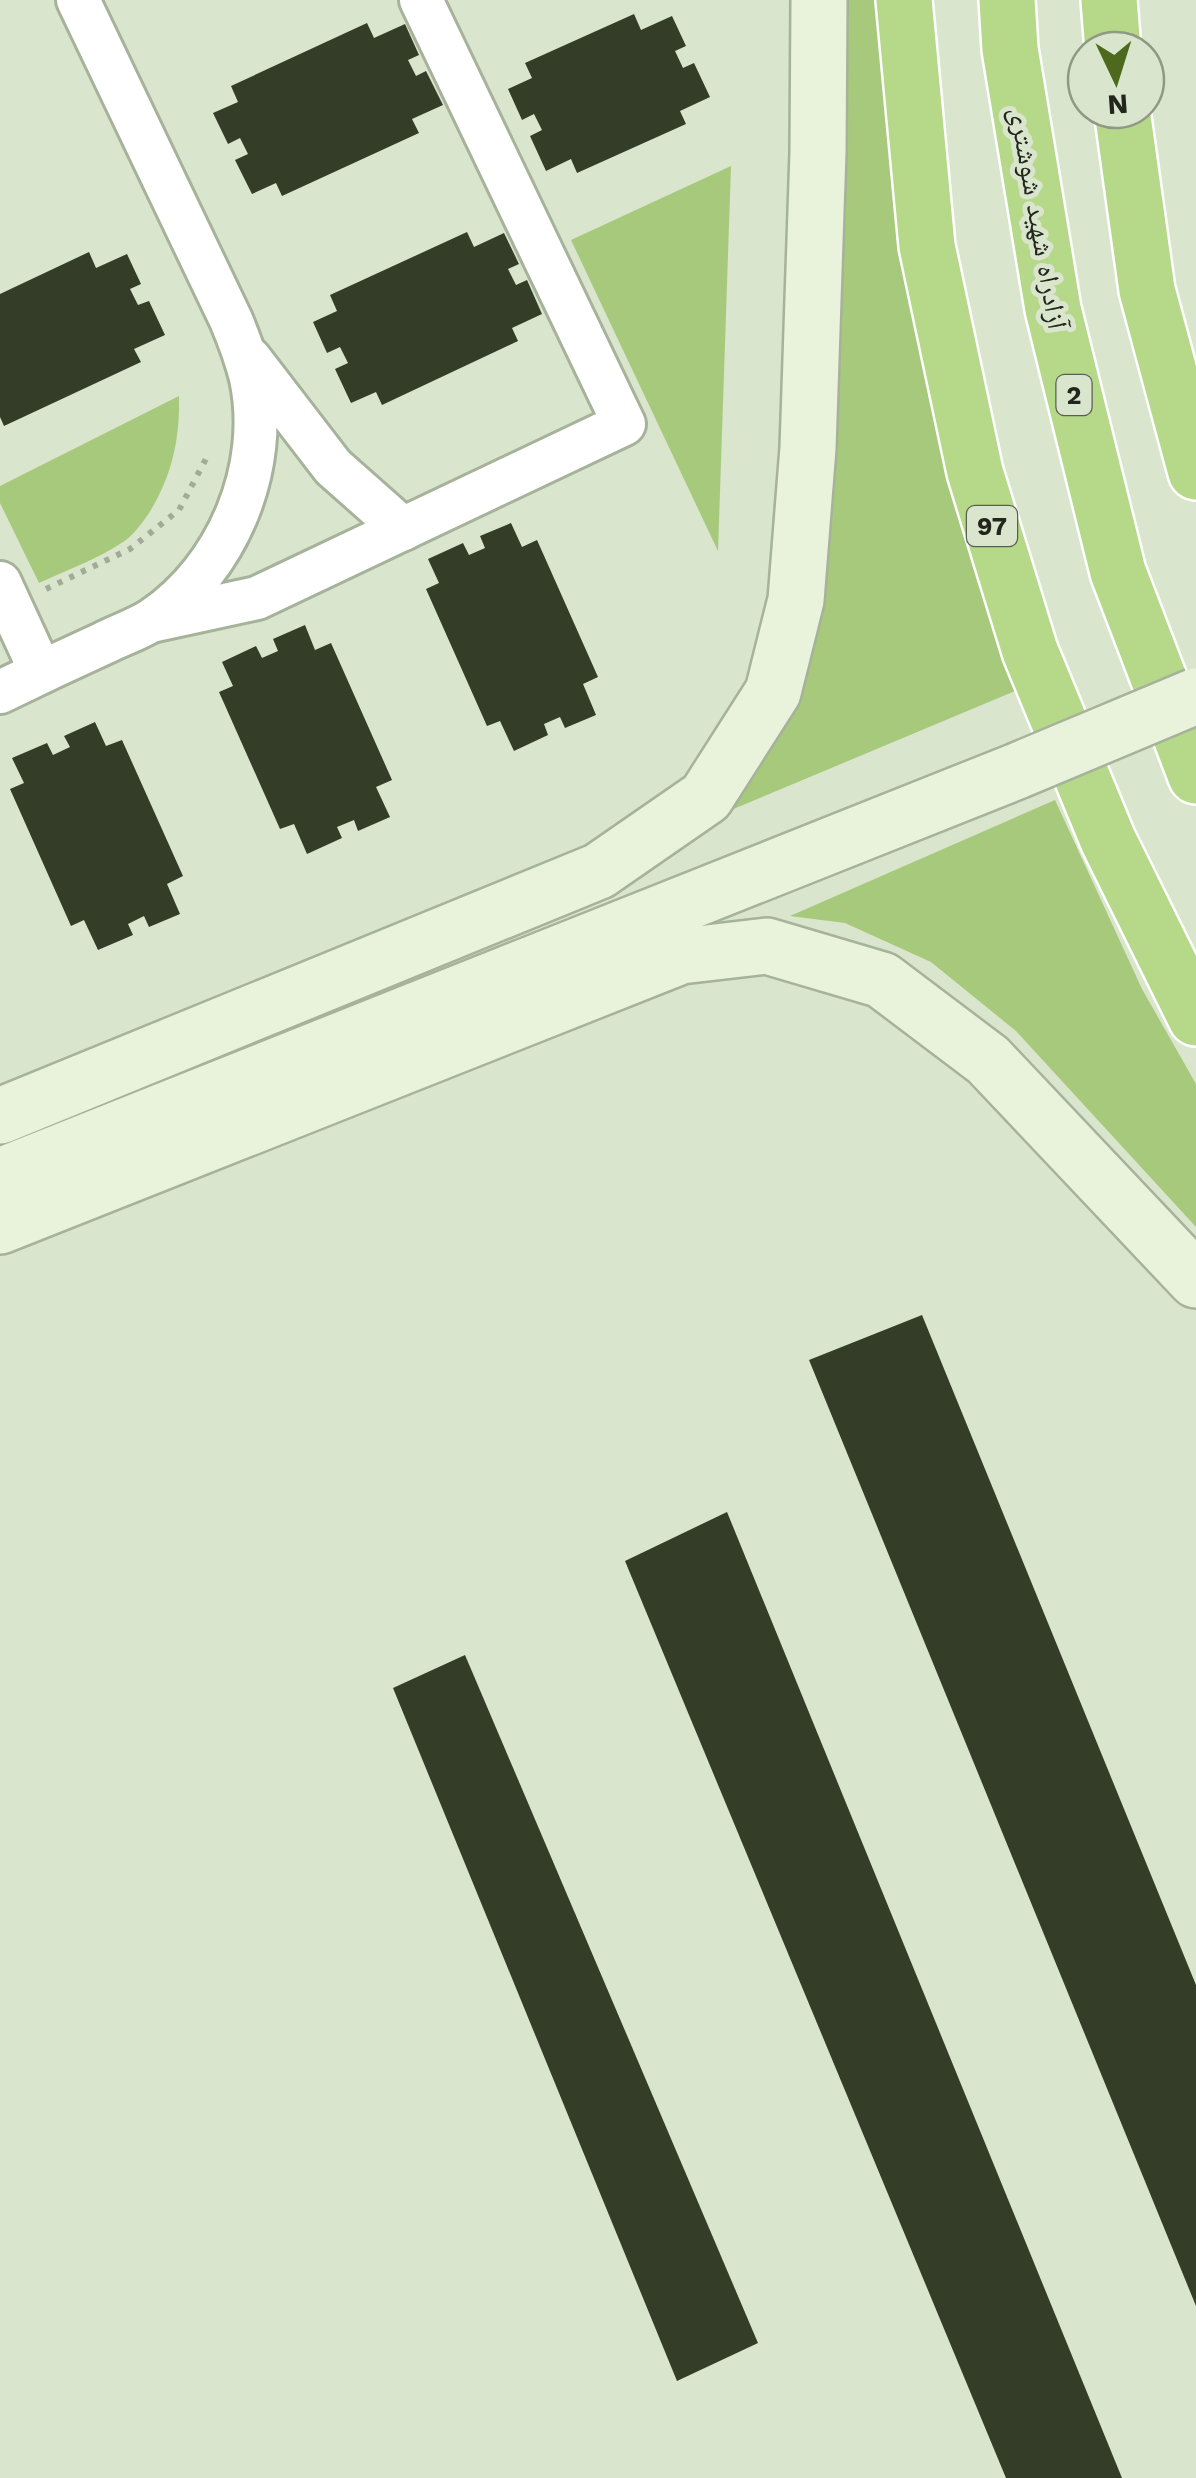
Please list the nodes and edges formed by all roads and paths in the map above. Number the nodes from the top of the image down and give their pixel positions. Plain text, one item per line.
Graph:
1 (78, 0) edge
2 (421, 0) edge
3 (819, 0) edge
4 (904, 0) edge
5 (1007, 0) edge
6 (1109, 0) edge
7 (1111, 30) edge
8 (1125, 130) edge
9 (243, 350) junction
10 (208, 454) dead end
11 (1196, 472) edge
12 (403, 529) junction
13 (5, 594) edge
14 (151, 621) junction
15 (41, 672) junction
16 (0, 692) edge
17 (1196, 696) edge
18 (1196, 776) edge
19 (1196, 1018) edge
20 (0, 1116) edge
21 (0, 1176) edge
22 (0, 1226) edge
23 (1196, 1280) edge

1 - 9 street
2 - 12 street
3 - 20 street
4 - 19 highway, 97
5 - 18 highway, آزادراه شهید شوشتری / 2
6 - 7 highway
8 - 11 highway
9 - 12 street
9 - 14 street
10 - 13 path
12 - 14 street
13 - 15 street
14 - 15 street
15 - 16 street
17 - 21 street, bridge
22 - 23 street

